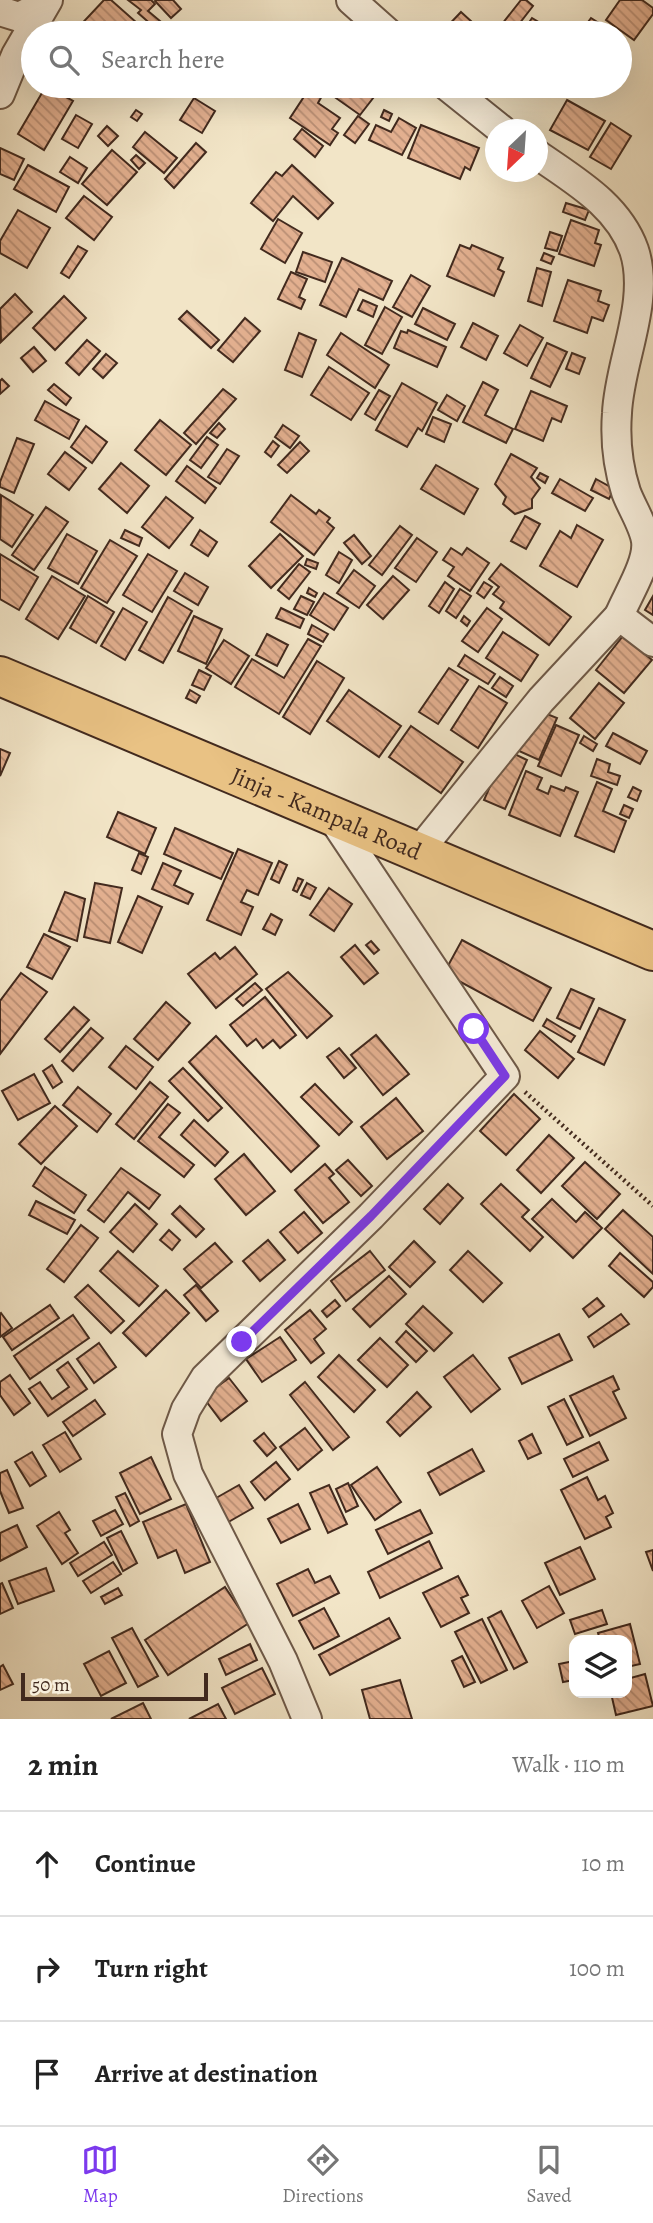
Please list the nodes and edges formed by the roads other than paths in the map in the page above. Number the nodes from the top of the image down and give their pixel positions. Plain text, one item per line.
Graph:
1 (351, 0) edge
2 (45, 3) edge
3 (0, 11) edge
4 (35, 21) edge
5 (375, 21) edge
6 (21, 46) edge
7 (0, 94) edge
8 (462, 98) edge
9 (488, 119) edge
10 (548, 163) edge
11 (619, 616) junction
12 (653, 642) edge
13 (0, 676) edge
14 (331, 816) junction
15 (419, 851) junction
16 (653, 951) edge
17 (307, 1719) edge

1 - 5 street
2 - 3 street
2 - 4 street
6 - 7 street
8 - 9 street
10 - 11 street
11 - 12 street
11 - 15 street
13 - 14 highway, Jinja - Kampala Road
14 - 15 highway, Jinja - Kampala Road
14 - 17 street
15 - 16 highway, Jinja - Kampala Road

